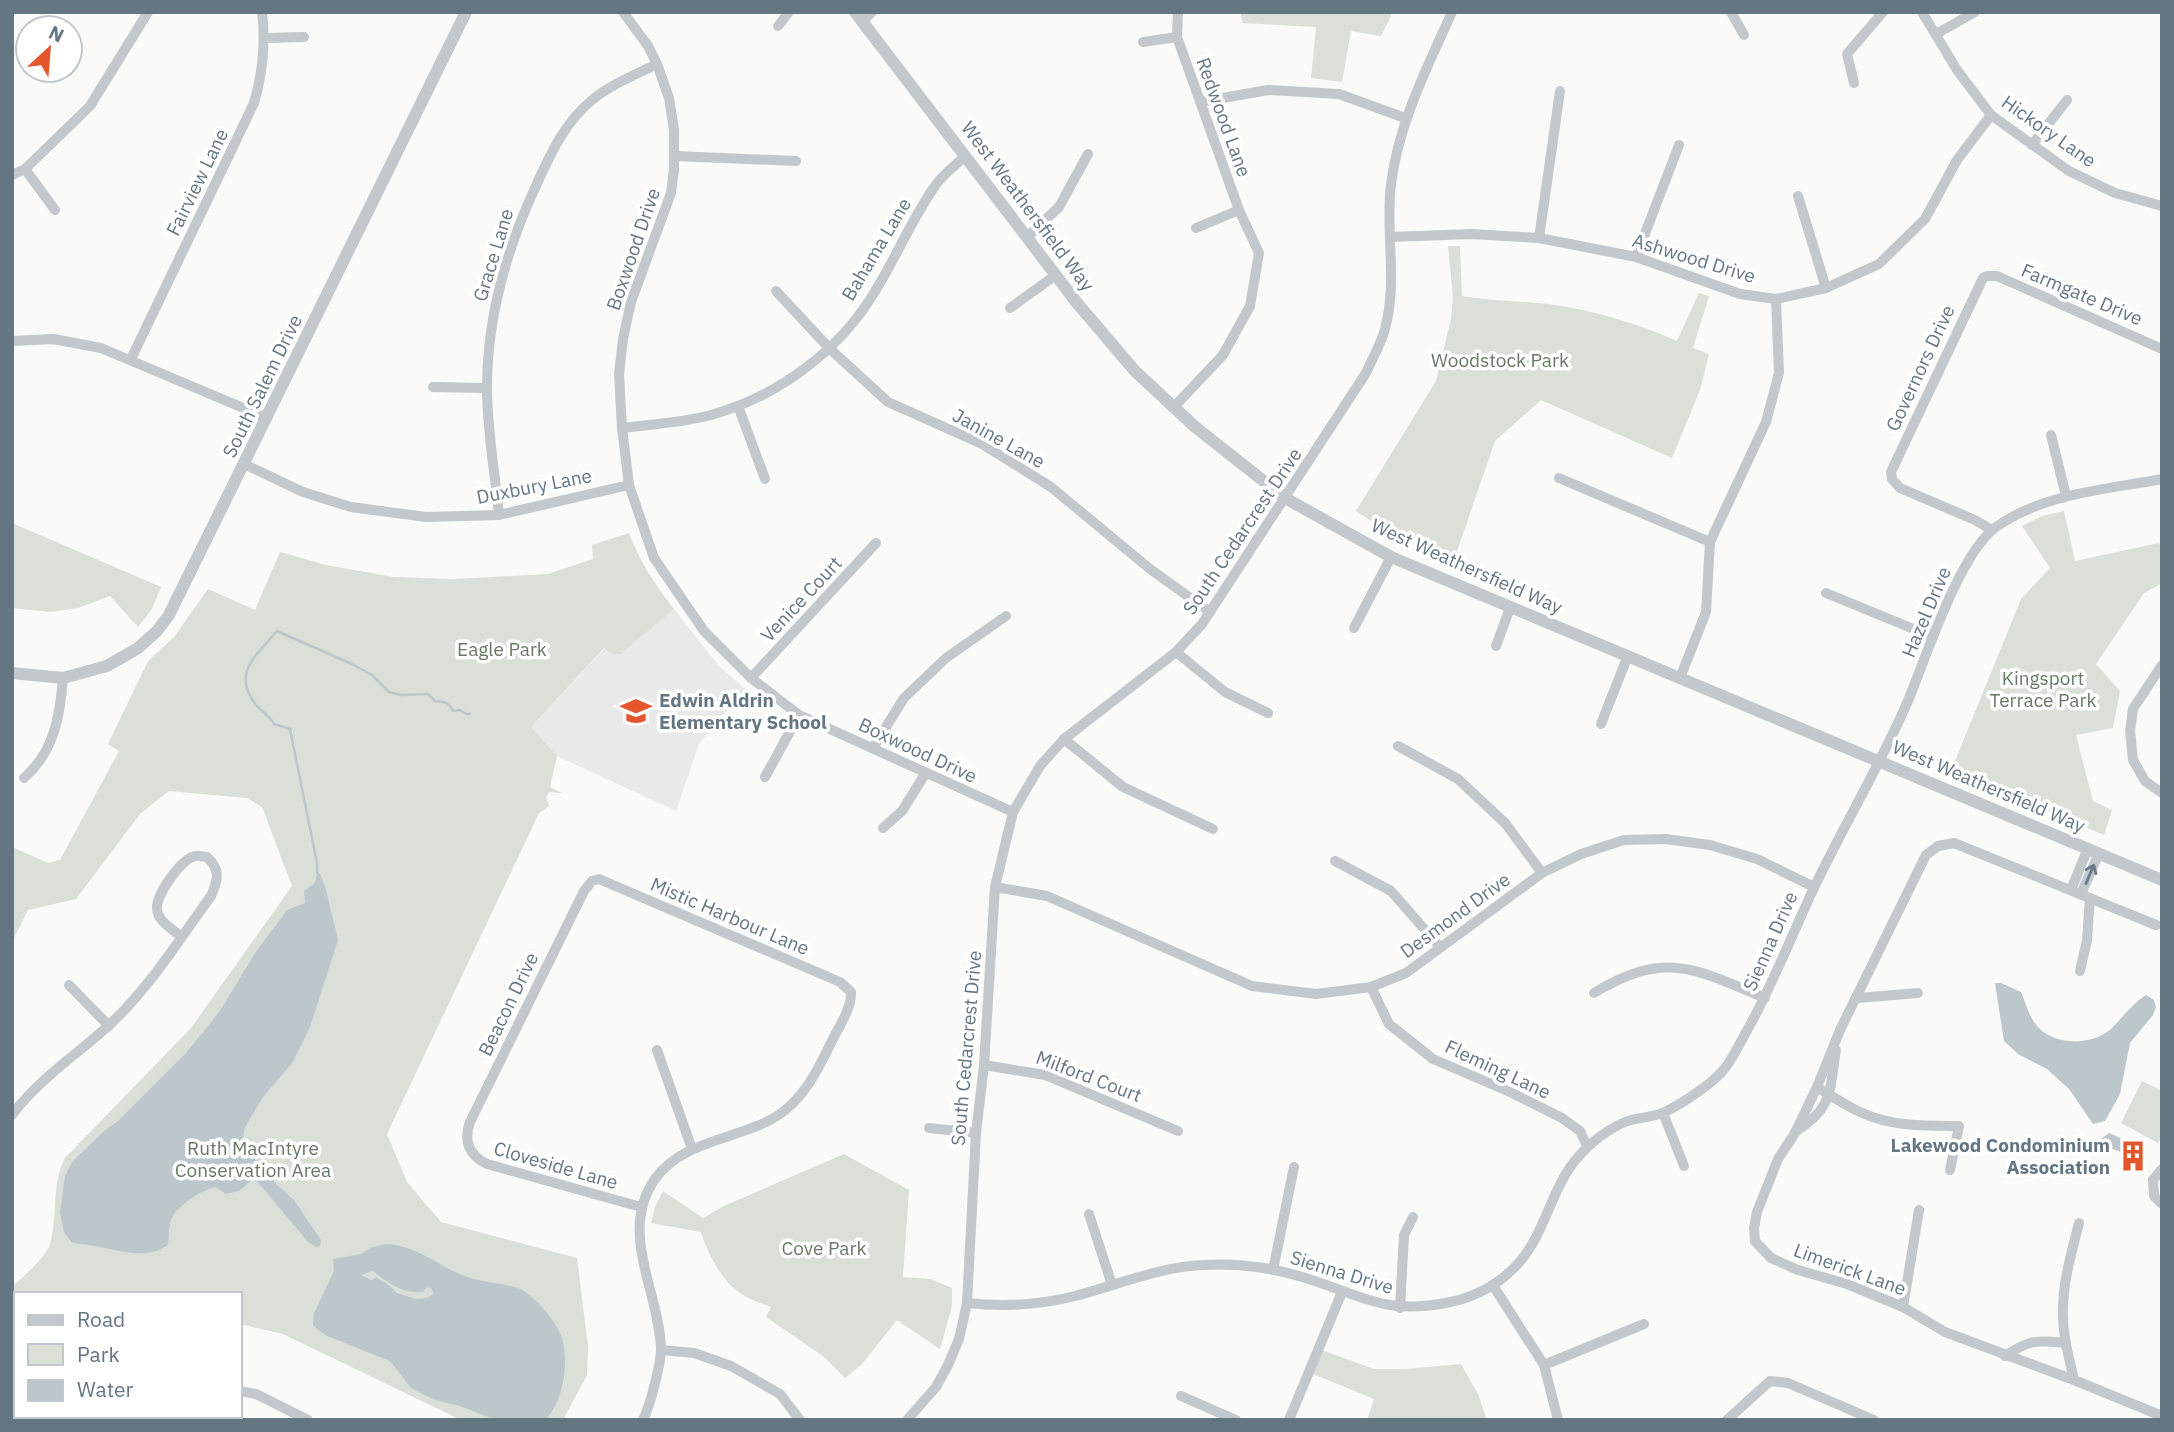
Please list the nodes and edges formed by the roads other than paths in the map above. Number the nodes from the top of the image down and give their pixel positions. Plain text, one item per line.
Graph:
1 (148, 12) edge
2 (262, 12) edge
3 (466, 12) edge
4 (623, 12) edge
5 (789, 12) edge
6 (1178, 12) edge
7 (1452, 12) edge
8 (1731, 12) edge
9 (1883, 12) edge
10 (1922, 12) edge
11 (1976, 12) edge
12 (864, 15) edge
13 (778, 26) dead end
14 (1936, 34) junction
15 (1744, 35) dead end
16 (304, 37) dead end
17 (1177, 37) junction
18 (265, 38) junction
19 (1143, 42) dead end
20 (657, 64) junction
21 (1854, 83) dead end
22 (1560, 91) dead end
23 (2067, 100) dead end
24 (1200, 102) junction
25 (1991, 115) junction
26 (1405, 118) junction
27 (1679, 145) dead end
28 (2032, 145) junction
29 (1088, 154) dead end
30 (675, 156) junction
31 (965, 156) junction
32 (796, 161) dead end
33 (25, 169) junction
34 (12, 176) edge
35 (1798, 196) dead end
36 (2162, 206) edge
37 (55, 210) dead end
38 (1239, 210) junction
39 (1196, 228) dead end
40 (1027, 237) junction
41 (1391, 237) junction
42 (1539, 238) junction
43 (1636, 257) junction
44 (1056, 275) junction
45 (1987, 276) joint
46 (1826, 288) junction
47 (776, 291) dead end
48 (1776, 299) junction
49 (1010, 308) dead end
50 (12, 341) edge
51 (830, 349) junction
52 (2162, 349) edge
53 (131, 359) junction
54 (433, 387) dead end
55 (487, 388) junction
56 (738, 406) junction
57 (1173, 408) junction
58 (267, 418) junction
59 (622, 428) junction
60 (2051, 435) dead end
61 (244, 464) junction
62 (1559, 478) dead end
63 (765, 479) dead end
64 (2162, 479) edge
65 (629, 485) junction
66 (2066, 496) junction
67 (1285, 498) junction
68 (499, 515) junction
69 (1992, 530) junction
70 (1710, 542) junction
71 (876, 543) dead end
72 (1391, 557) junction
73 (1826, 593) dead end
74 (1510, 608) junction
75 (1210, 612) junction
76 (1006, 616) dead end
77 (1354, 628) dead end
78 (1933, 637) junction
79 (1496, 646) dead end
80 (1176, 652) junction
81 (1627, 658) junction
82 (2162, 665) edge
83 (12, 673) edge
84 (62, 678) junction
85 (751, 678) junction
86 (1680, 678) junction
87 (1268, 713) dead end
88 (799, 715) junction
89 (1601, 724) dead end
90 (1064, 739) junction
91 (1398, 746) dead end
92 (873, 748) junction
93 (1879, 761) junction
94 (925, 774) junction
95 (765, 776) dead end
96 (23, 778) dead end
97 (2162, 793) edge
98 (1013, 812) junction
99 (883, 828) dead end
100 (1213, 829) dead end
101 (2093, 851) junction
102 (1335, 861) dead end
103 (1542, 873) junction
104 (2162, 880) edge
105 (592, 881) joint
106 (995, 887) junction
107 (1814, 887) junction
108 (2081, 894) junction
109 (2156, 925) dead end
110 (182, 936) junction
111 (1440, 947) junction
112 (2080, 971) dead end
113 (69, 985) dead end
114 (1371, 987) junction
115 (1594, 993) dead end
116 (1918, 993) dead end
117 (1765, 998) junction
118 (1858, 998) junction
119 (108, 1026) junction
120 (1840, 1030) junction
121 (657, 1050) dead end
122 (984, 1065) junction
123 (1817, 1087) junction
124 (1828, 1094) junction
125 (12, 1095) edge
126 (23, 1101) junction
127 (1663, 1113) junction
128 (12, 1115) edge
129 (929, 1128) dead end
130 (1178, 1130) dead end
131 (976, 1133) junction
132 (1795, 1133) junction
133 (1587, 1146) junction
134 (468, 1147) joint
135 (692, 1149) junction
136 (1684, 1166) dead end
137 (1294, 1167) dead end
138 (2162, 1169) edge
139 (1950, 1170) dead end
140 (2162, 1204) edge
141 (641, 1207) junction
142 (1919, 1210) dead end
143 (1089, 1214) dead end
144 (1413, 1217) dead end
145 (2079, 1223) dead end
146 (1273, 1270) junction
147 (1112, 1284) junction
148 (1494, 1287) junction
149 (1342, 1292) junction
150 (968, 1303) junction
151 (1903, 1307) junction
152 (1400, 1308) junction
153 (1644, 1324) dead end
154 (2066, 1343) junction
155 (661, 1350) junction
156 (2006, 1356) junction
157 (1544, 1365) junction
158 (2074, 1380) junction
159 (242, 1391) edge
160 (1181, 1396) dead end
161 (2162, 1416) edge
162 (308, 1420) edge
163 (643, 1420) edge
164 (800, 1420) edge
165 (908, 1420) edge
166 (1236, 1420) edge
167 (1289, 1420) edge
168 (1558, 1420) edge
169 (1727, 1420) edge
170 (1874, 1420) edge

1 - 33 street
2 - 18 street, Fairview Lane
3 - 58 street, South Salem Drive
4 - 20 street, Boxwood Drive
5 - 13 street
6 - 17 street, Redwood Lane
7 - 26 street, South Cedarcrest Drive
8 - 15 street
9 - 21 street
10 - 14 street, Hickory Lane
11 - 14 street
12 - 31 street, West Weathersfield Way
14 - 25 street, Hickory Lane
16 - 18 street
17 - 19 street
17 - 24 street, Redwood Lane
18 - 53 street, Fairview Lane
20 - 30 street, Boxwood Drive
20 - 55 street, Grace Lane
22 - 42 street
23 - 28 street
24 - 26 street
24 - 38 street, Redwood Lane
25 - 28 street, Hickory Lane
25 - 46 street, Ashwood Drive
26 - 41 street, South Cedarcrest Drive
27 - 43 street
28 - 36 street, Hickory Lane
29 - 40 street
30 - 32 street
30 - 59 street, Boxwood Drive
31 - 40 street, West Weathersfield Way
31 - 51 street, Bahama Lane
33 - 34 street
33 - 37 street
35 - 46 street
38 - 39 street
38 - 57 street, Redwood Lane
40 - 44 street, West Weathersfield Way
41 - 42 street, Ashwood Drive
41 - 67 street, South Cedarcrest Drive
42 - 43 street, Ashwood Drive
43 - 48 street, Ashwood Drive
44 - 49 street
44 - 57 street, West Weathersfield Way
45 - 52 street, Farmgate Drive
45 - 69 street, Governors Drive
46 - 48 street, Ashwood Drive
47 - 51 street, Janine Lane
48 - 70 street
50 - 53 street
51 - 56 street, Bahama Lane
51 - 75 street, Janine Lane
53 - 58 street
54 - 55 street
55 - 68 street, Grace Lane
56 - 59 street, Bahama Lane
56 - 63 street
57 - 67 street, West Weathersfield Way
58 - 61 street, South Salem Drive
59 - 65 street, Boxwood Drive
60 - 66 street
61 - 68 street, Duxbury Lane
61 - 84 street, South Salem Drive
62 - 70 street
64 - 66 street, Hazel Drive
65 - 68 street, Duxbury Lane
65 - 85 street, Boxwood Drive
66 - 69 street, Hazel Drive
67 - 72 street, West Weathersfield Way
67 - 75 street, South Cedarcrest Drive
69 - 78 street, Hazel Drive
70 - 86 street
71 - 85 street, Venice Court
72 - 74 street, West Weathersfield Way
72 - 77 street
73 - 78 street
74 - 79 street
74 - 81 street, West Weathersfield Way
75 - 80 street, South Cedarcrest Drive
76 - 92 street
78 - 93 street, Hazel Drive
80 - 87 street
80 - 90 street, South Cedarcrest Drive
81 - 86 street, West Weathersfield Way
81 - 89 street
82 - 97 street
83 - 84 street, South Salem Drive
84 - 96 street
85 - 88 street, Boxwood Drive
86 - 93 street, West Weathersfield Way
88 - 92 street, Boxwood Drive
88 - 95 street
90 - 98 street, South Cedarcrest Drive
90 - 100 street
91 - 103 street
92 - 94 street, Boxwood Drive
93 - 101 street, West Weathersfield Way
93 - 107 street, Sienna Drive
94 - 98 street, Boxwood Drive
94 - 99 street
98 - 106 street, South Cedarcrest Drive
101 - 104 street, West Weathersfield Way
101 - 108 street
102 - 111 street
103 - 107 street, Desmond Drive
103 - 111 street, Desmond Drive
105 - 134 street, Beacon Drive
105 - 135 street, Mistic Harbour Lane
106 - 114 street, Desmond Drive
106 - 122 street, South Cedarcrest Drive
107 - 117 street, Sienna Drive
108 - 109 street, Limerick Lane
108 - 112 street
108 - 118 street, Limerick Lane
110 - 110 street
110 - 119 street
111 - 114 street, Desmond Drive
113 - 119 street
114 - 133 street, Fleming Lane
115 - 117 street
116 - 118 street
117 - 127 street, Sienna Drive
118 - 120 street, Limerick Lane
119 - 126 street
120 - 123 street, Limerick Lane
120 - 124 street, Limerick Lane
121 - 135 street
122 - 130 street, Milford Court
122 - 131 street, South Cedarcrest Drive
123 - 124 street
123 - 132 street, Limerick Lane
124 - 132 street, Limerick Lane
124 - 139 street
125 - 126 street
126 - 128 street
127 - 133 street, Sienna Drive
127 - 136 street
129 - 131 street
131 - 150 street, South Cedarcrest Drive
132 - 151 street, Limerick Lane
133 - 148 street, Sienna Drive
134 - 141 street, Cloveside Lane
135 - 141 street
137 - 146 street
138 - 140 street
141 - 155 street
142 - 151 street
143 - 147 street
144 - 152 street
145 - 154 street
146 - 147 street, Sienna Drive
146 - 149 street, Sienna Drive
147 - 150 street, Sienna Drive
148 - 152 street, Sienna Drive
148 - 157 street
149 - 152 street, Sienna Drive
149 - 167 street
150 - 165 street, South Cedarcrest Drive
151 - 156 street, Limerick Lane
153 - 157 street
154 - 156 street
154 - 158 street
155 - 163 street
155 - 164 street
156 - 158 street, Limerick Lane
157 - 168 street
158 - 161 street, Limerick Lane
159 - 162 street
160 - 166 street
169 - 170 street

